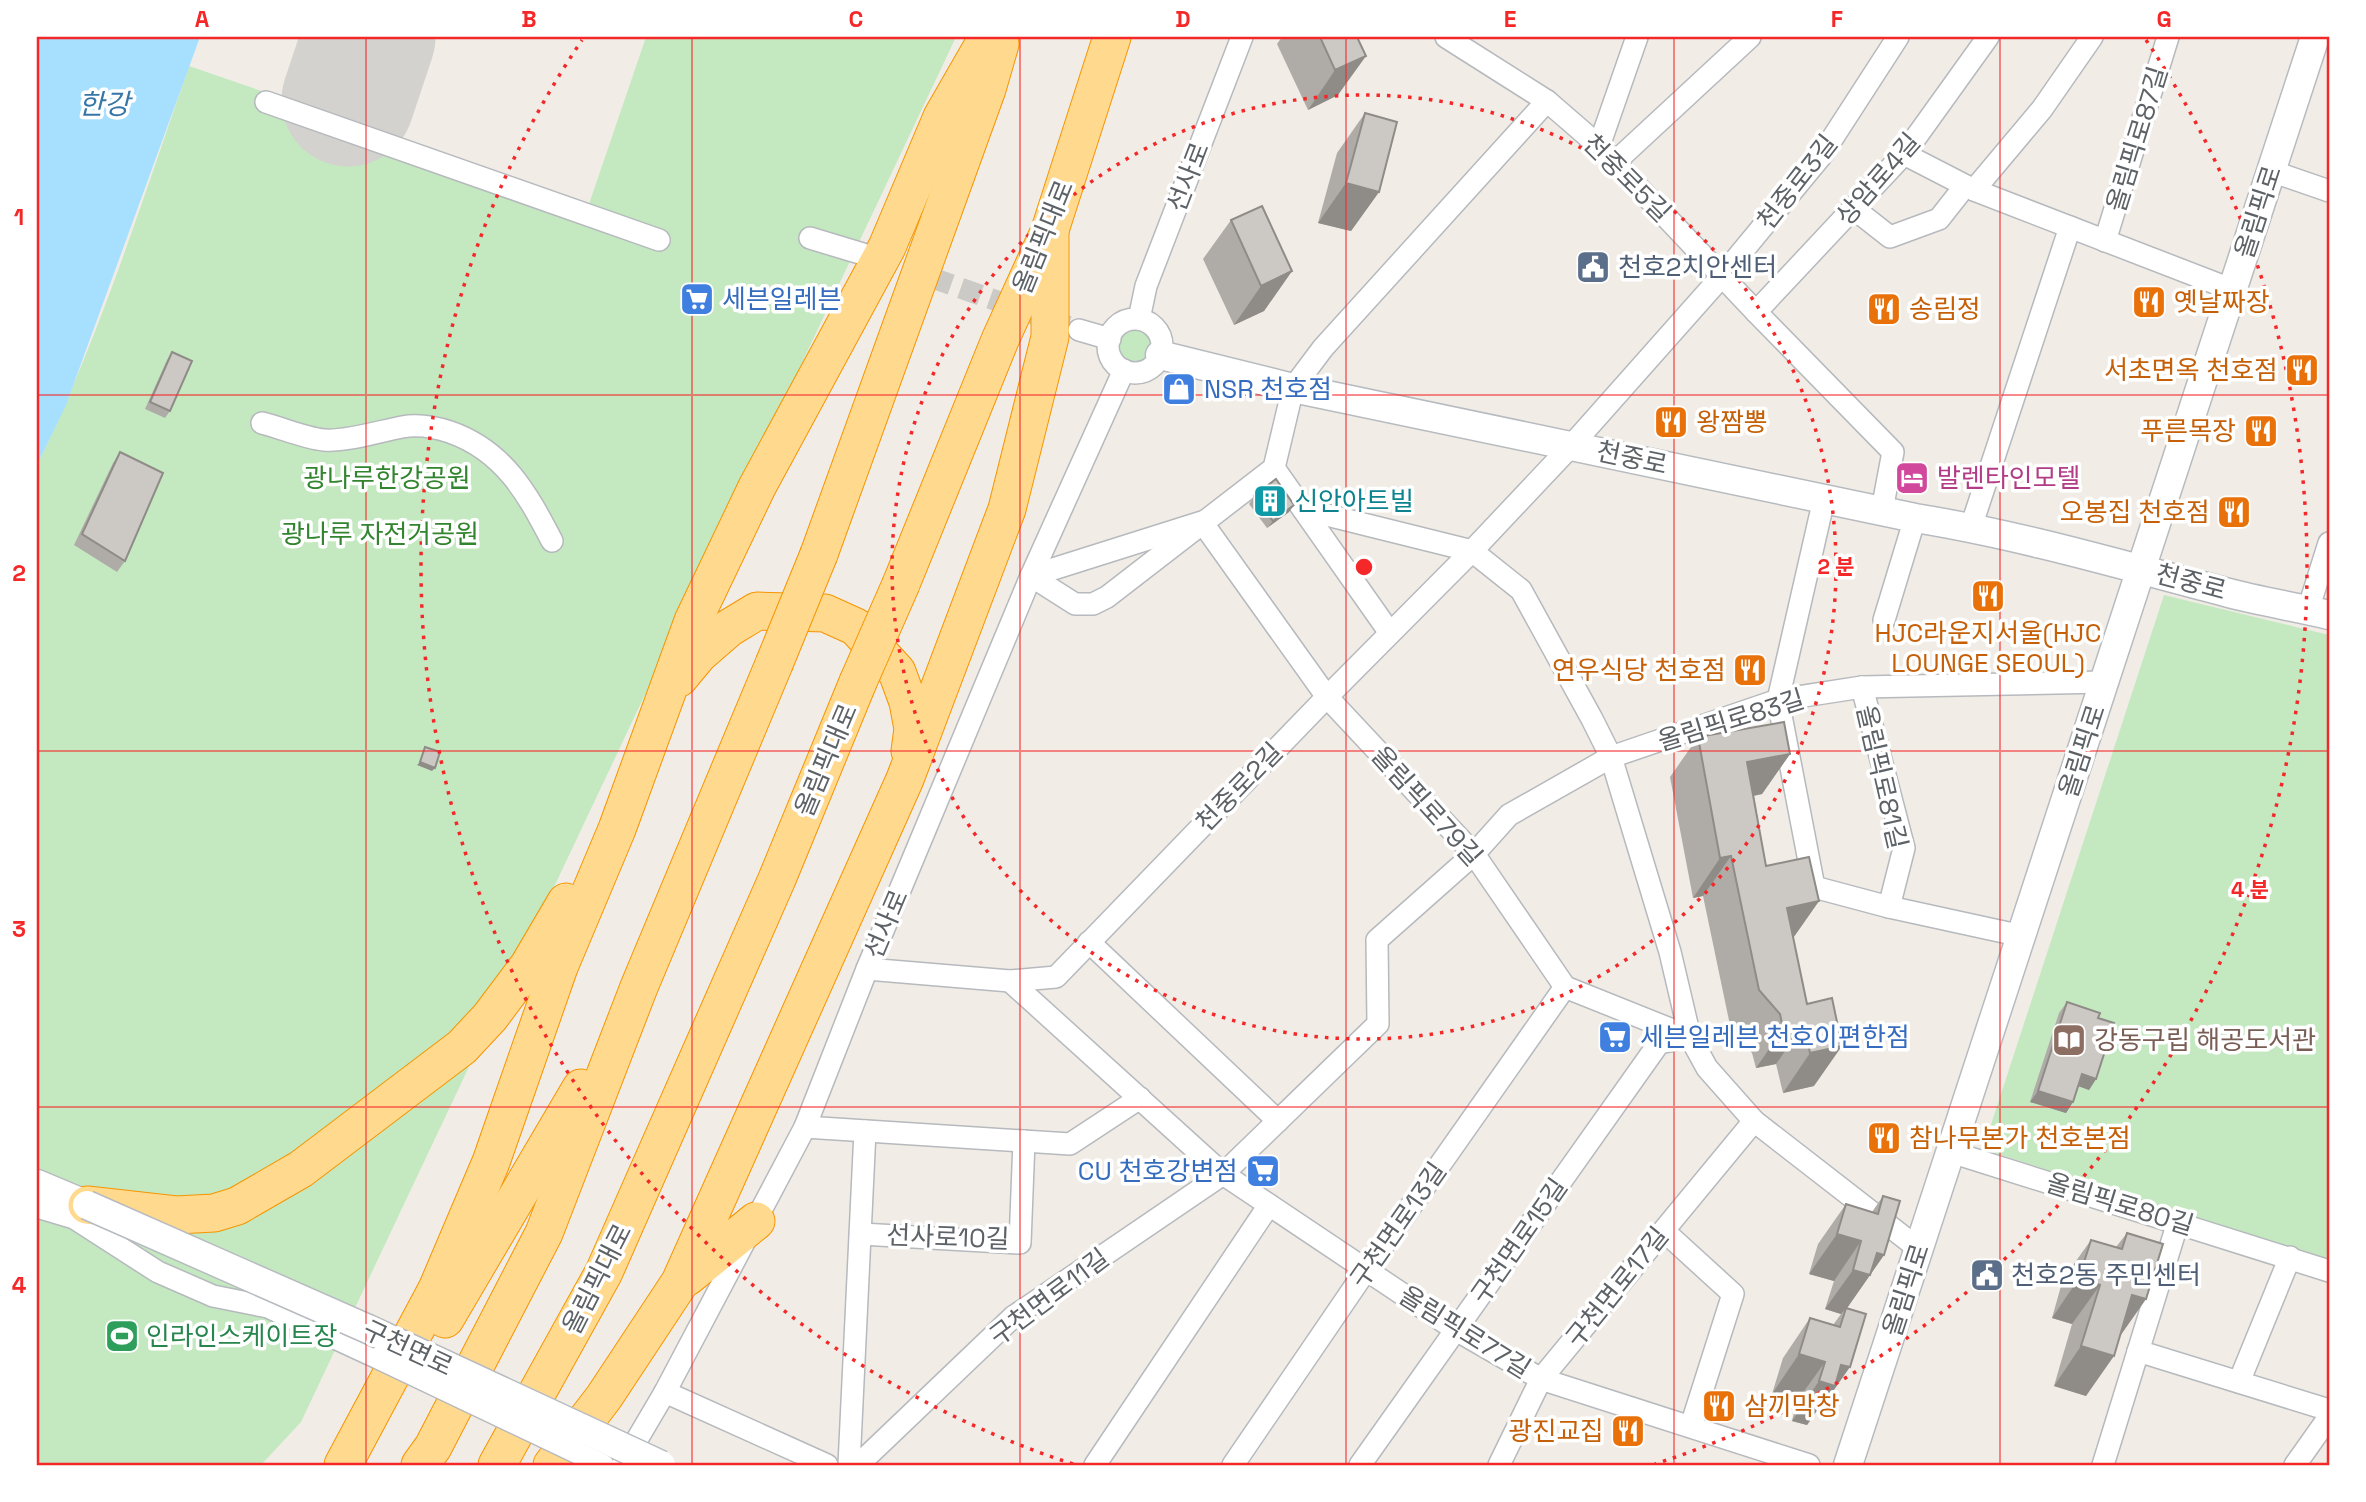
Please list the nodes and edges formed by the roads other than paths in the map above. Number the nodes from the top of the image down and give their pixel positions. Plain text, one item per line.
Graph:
1 (988, 37) edge
2 (1003, 37) edge
3 (1112, 37) edge
4 (1241, 37) edge
5 (1446, 37) edge
6 (1637, 37) edge
7 (1750, 37) edge
8 (1898, 37) edge
9 (1988, 37) edge
10 (2092, 37) edge
11 (2168, 37) edge
12 (2315, 37) edge
13 (1546, 101) junction
14 (266, 102) dead end
15 (1599, 146) junction
16 (1904, 154) junction
17 (1614, 163) junction
18 (2271, 172) junction
19 (1969, 188) junction
20 (2329, 191) edge
21 (1853, 208) junction
22 (2070, 227) junction
23 (1050, 230) junction
24 (810, 238) dead end
25 (659, 240) dead end
26 (2105, 241) junction
27 (863, 254) tunnel mouth
28 (1721, 276) junction
29 (2233, 290) junction
30 (1756, 312) junction
31 (1139, 319) junction
32 (1079, 330) tunnel mouth
33 (1110, 339) junction
34 (1160, 355) junction
35 (1124, 370) junction
36 (1293, 388) junction
37 (262, 423) dead end
38 (1572, 445) junction
39 (1274, 468) junction
40 (1824, 499) junction
41 (1303, 509) junction
42 (1882, 510) junction
43 (1915, 518) junction
44 (1202, 522) junction
45 (1971, 527) junction
46 (552, 541) dead end
47 (2329, 543) edge
48 (1472, 551) junction
49 (2142, 569) junction
50 (1031, 576) junction
51 (2319, 612) edge
52 (1884, 620) dead end
53 (1390, 633) junction
54 (2105, 682) junction
55 (1862, 687) junction
56 (667, 693) junction
57 (1327, 697) junction
58 (1778, 700) junction
59 (1611, 757) junction
60 (905, 779) junction
61 (617, 829) junction
62 (1474, 854) junction
63 (1889, 907) junction
64 (2022, 936) junction
65 (1089, 942) junction
66 (867, 969) junction
67 (1010, 981) junction
68 (1565, 986) junction
69 (639, 987) junction
70 (1690, 1037) junction
71 (1140, 1098) junction
72 (1754, 1121) junction
73 (1278, 1122) junction
74 (805, 1127) junction
75 (865, 1131) junction
76 (1024, 1141) junction
77 (1951, 1152) junction
78 (1223, 1174) junction
79 (37, 1184) edge
80 (86, 1205) junction
81 (1269, 1205) junction
82 (37, 1208) edge
83 (757, 1221) junction
84 (2178, 1222) junction
85 (1664, 1231) junction
86 (861, 1234) junction
87 (1919, 1249) junction
88 (2290, 1257) junction
89 (1366, 1270) junction
90 (2329, 1272) edge
91 (680, 1282) junction
92 (1456, 1330) junction
93 (2138, 1351) junction
94 (1541, 1379) junction
95 (2239, 1382) junction
96 (665, 1392) junction
97 (604, 1397) junction
98 (2329, 1410) edge
99 (2329, 1417) edge
100 (1691, 1426) junction
101 (343, 1465) edge
102 (421, 1465) edge
103 (497, 1465) edge
104 (552, 1465) edge
105 (573, 1465) edge
106 (603, 1465) edge
107 (622, 1465) edge
108 (661, 1465) edge
109 (827, 1465) edge
110 (849, 1465) edge
111 (858, 1465) edge
112 (1095, 1465) edge
113 (1233, 1465) edge
114 (1360, 1465) edge
115 (1499, 1465) edge
116 (1809, 1465) edge
117 (1848, 1465) edge
118 (2103, 1465) edge
119 (2295, 1465) edge

1 - 56 highway
2 - 69 highway, bridge
3 - 23 highway, 올림픽대로
4 - 31 street, 선사로
5 - 13 street, 천중로5길
6 - 15 street
7 - 17 street
8 - 28 street, 천중로3길
9 - 16 street, 상암로4길
10 - 19 street
11 - 26 street, 올림픽로87길
12 - 18 main road, 올림픽로
13 - 15 street, 천중로5길
13 - 36 street
14 - 25 street
15 - 17 street, 천중로5길
16 - 19 street, 올림픽로87길
16 - 21 street, 상암로4길
17 - 28 street, 천중로5길
18 - 20 street
18 - 29 main road, 올림픽로
19 - 21 street
19 - 22 street, 올림픽로87길
21 - 30 street, 상암로4길
22 - 26 street, 올림픽로87길
22 - 45 street
23 - 60 highway
23 - 103 highway, 올림픽대로, bridge
24 - 27 street
26 - 29 street, 올림픽로87길
28 - 30 street, 천중로5길
28 - 38 street, 천중로3길
29 - 49 main road, 올림픽로
30 - 42 street, 천중로5길
31 - 33 street
31 - 34 street
32 - 33 street
33 - 35 street
34 - 35 street
34 - 36 main road, 천중로
35 - 50 street, 선사로
36 - 38 main road, 천중로
36 - 39 street
37 - 46 street
38 - 40 main road, 천중로
38 - 48 street, 천중로2길
39 - 41 street
39 - 44 street
40 - 42 main road, 천중로
40 - 58 street
41 - 48 street
41 - 53 street
42 - 43 main road, 천중로
43 - 45 main road, 천중로
43 - 52 street
44 - 50 street
44 - 50 street
44 - 57 street, 올림픽로79길
45 - 49 main road, 천중로
47 - 51 street
48 - 53 street, 천중로2길
48 - 59 street
49 - 51 main road, 천중로
49 - 54 main road, 올림픽로
50 - 66 street, 선사로
53 - 57 street, 천중로2길
54 - 55 street, 올림픽로83길
54 - 64 main road, 올림픽로
55 - 58 street, 올림픽로83길
55 - 63 street, 올림픽로81길
56 - 60 highway
56 - 61 highway
57 - 62 street, 올림픽로79길
57 - 65 street, 천중로2길
58 - 59 street, 올림픽로83길
58 - 63 street
59 - 62 street, 올림픽로83길
59 - 70 street
60 - 91 highway
61 - 80 highway, bridge
61 - 101 highway
62 - 68 street, 올림픽로79길
62 - 73 street
63 - 64 street
64 - 77 main road, 올림픽로
65 - 67 street, 천중로2길
65 - 73 street
66 - 67 street, 천중로2길
66 - 74 street, 선사로
67 - 71 street, 올림픽로77길
68 - 70 street
68 - 89 street, 구천면로13길
69 - 101 highway
69 - 102 highway
70 - 72 street
70 - 92 street, 구천면로15길
71 - 76 street
71 - 78 street, 올림픽로77길
72 - 85 street, 구천면로17길
72 - 87 street
73 - 78 street
74 - 75 street
74 - 83 street, 선사로
75 - 76 street
75 - 86 street
76 - 86 street, 선사로10길
77 - 84 street, 올림픽로80길
77 - 87 main road, 올림픽로
78 - 81 street, 올림픽로77길
78 - 111 street, 구천면로11길
79 - 80 main road, 구천면로
80 - 108 main road, 구천면로, bridge
81 - 89 street, 올림픽로77길
81 - 112 street
82 - 106 street, bridge
83 - 91 highway
83 - 96 street, 선사로
84 - 88 street, 올림픽로80길
84 - 93 street
85 - 94 street, 구천면로17길
85 - 100 street
86 - 110 street
87 - 117 main road, 올림픽로
88 - 90 street, 올림픽로80길
88 - 95 street
89 - 92 street, 올림픽로77길
89 - 113 street, 구천면로13길
91 - 97 highway
92 - 94 street, 올림픽로77길
92 - 114 street, 구천면로15길
93 - 95 street
93 - 118 street
94 - 100 street, 올림픽로77길
94 - 115 street, 구천면로17길
95 - 98 street
96 - 107 street, 선사로
96 - 109 street
97 - 104 highway
97 - 105 highway
99 - 119 street
100 - 116 street, 올림픽로77길

